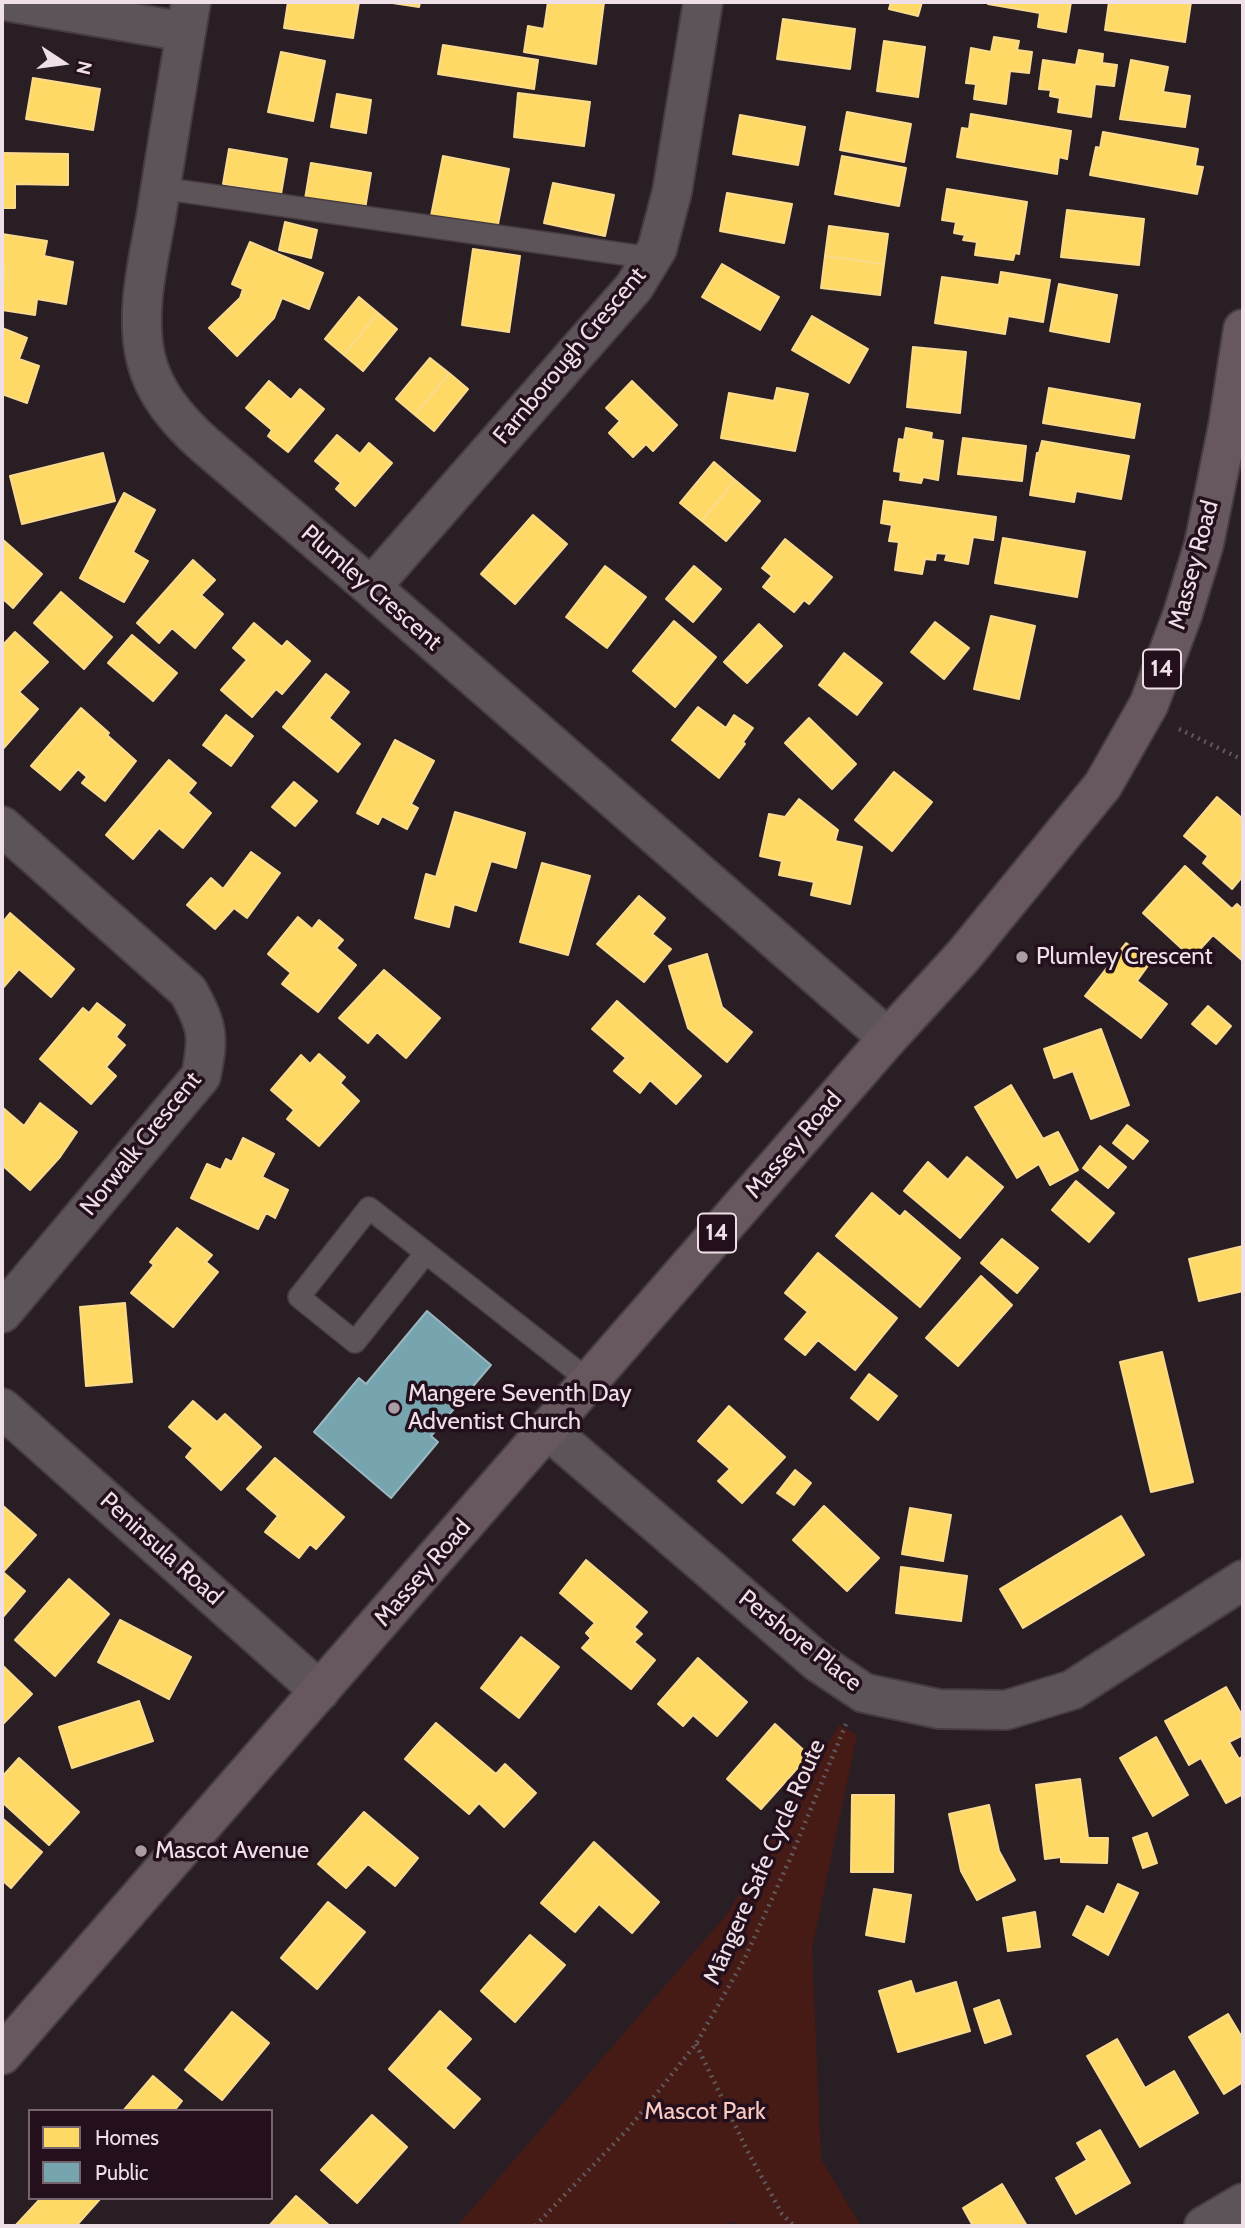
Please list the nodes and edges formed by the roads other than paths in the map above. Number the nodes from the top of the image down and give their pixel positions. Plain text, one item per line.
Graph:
1 (11, 2) edge
2 (703, 2) edge
3 (189, 17) edge
4 (160, 188) junction
5 (651, 258) junction
6 (1243, 329) edge
7 (371, 587) junction
8 (2, 826) edge
9 (888, 1038) junction
10 (425, 1254) junction
11 (2, 1313) edge
12 (588, 1380) junction
13 (2, 1408) edge
14 (547, 1429) junction
15 (1243, 1580) edge
16 (320, 1690) junction
17 (2, 2055) edge
18 (1243, 2203) edge
19 (1204, 2226) edge

1 - 3 street
2 - 5 street, Farnborough Crescent
3 - 4 street, Plumley Crescent
4 - 5 lane
4 - 7 street, Plumley Crescent
5 - 7 street, Farnborough Crescent
6 - 9 main road, Massey Road / 14
7 - 9 street, Plumley Crescent
8 - 11 street, Norwalk Crescent
9 - 12 main road, Massey Road / 14
10 - 10 lane
10 - 12 lane
12 - 14 main road, Massey Road / 14
13 - 16 street, Peninsula Road
14 - 15 street, Pershore Place
14 - 16 main road, Massey Road / 14
16 - 17 main road, Massey Road / 14
18 - 19 street

